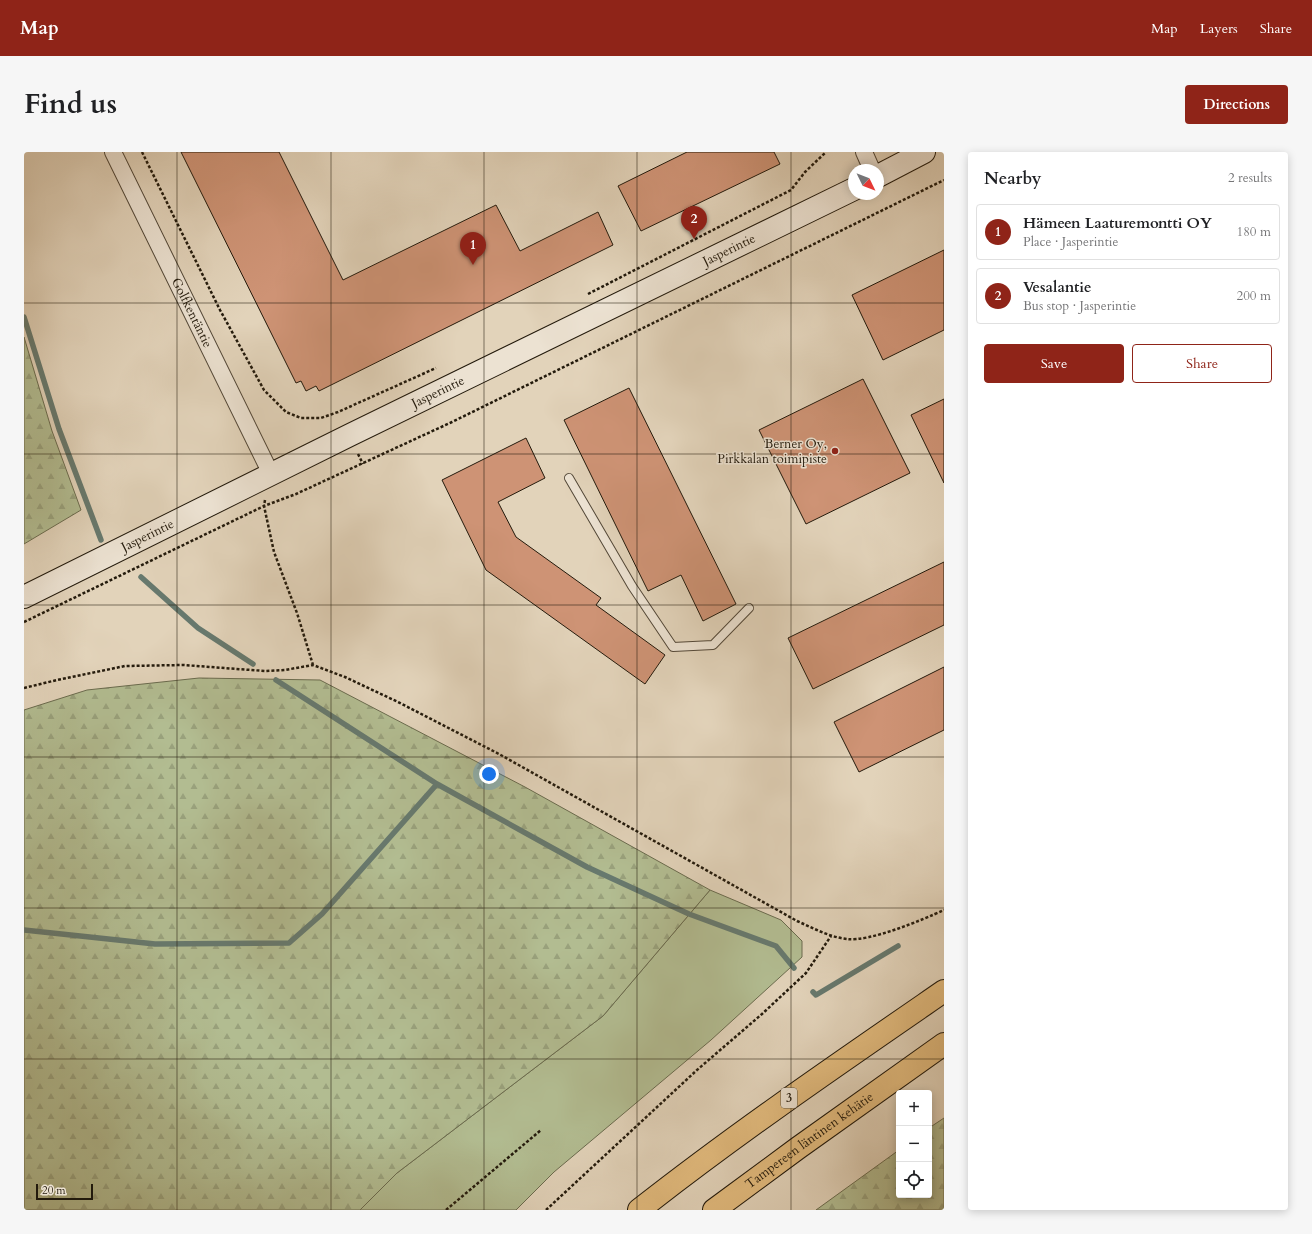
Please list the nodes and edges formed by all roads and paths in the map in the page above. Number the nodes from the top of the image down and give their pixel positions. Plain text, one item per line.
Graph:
1 (113, 152) edge
2 (142, 152) edge
3 (826, 152) edge
4 (864, 152) edge
5 (924, 152) edge
6 (869, 164) edge
7 (884, 173) edge
8 (944, 180) edge
9 (848, 192) edge
10 (584, 296) dead end
11 (438, 367) dead end
12 (271, 474) junction
13 (569, 478) dead end
14 (264, 506) junction
15 (24, 597) edge
16 (749, 608) dead end
17 (24, 622) edge
18 (313, 665) junction
19 (24, 688) edge
20 (944, 910) edge
21 (831, 936) junction
22 (944, 991) edge
23 (944, 1044) edge
24 (542, 1130) dead end
25 (446, 1210) edge
26 (546, 1210) edge
27 (639, 1210) edge
28 (714, 1210) edge

1 - 12 street, Golfkentäntie
2 - 11 path
3 - 10 path
4 - 6 street
5 - 7 main road
8 - 14 path
9 - 12 main road, Jasperintie
12 - 14 path
12 - 15 main road, Jasperintie
13 - 16 lane
14 - 17 path
14 - 18 path
18 - 19 path
18 - 21 path
20 - 21 path
21 - 26 path
22 - 27 highway, 3
23 - 28 highway, Tampereen läntinen kehätie
24 - 25 path

